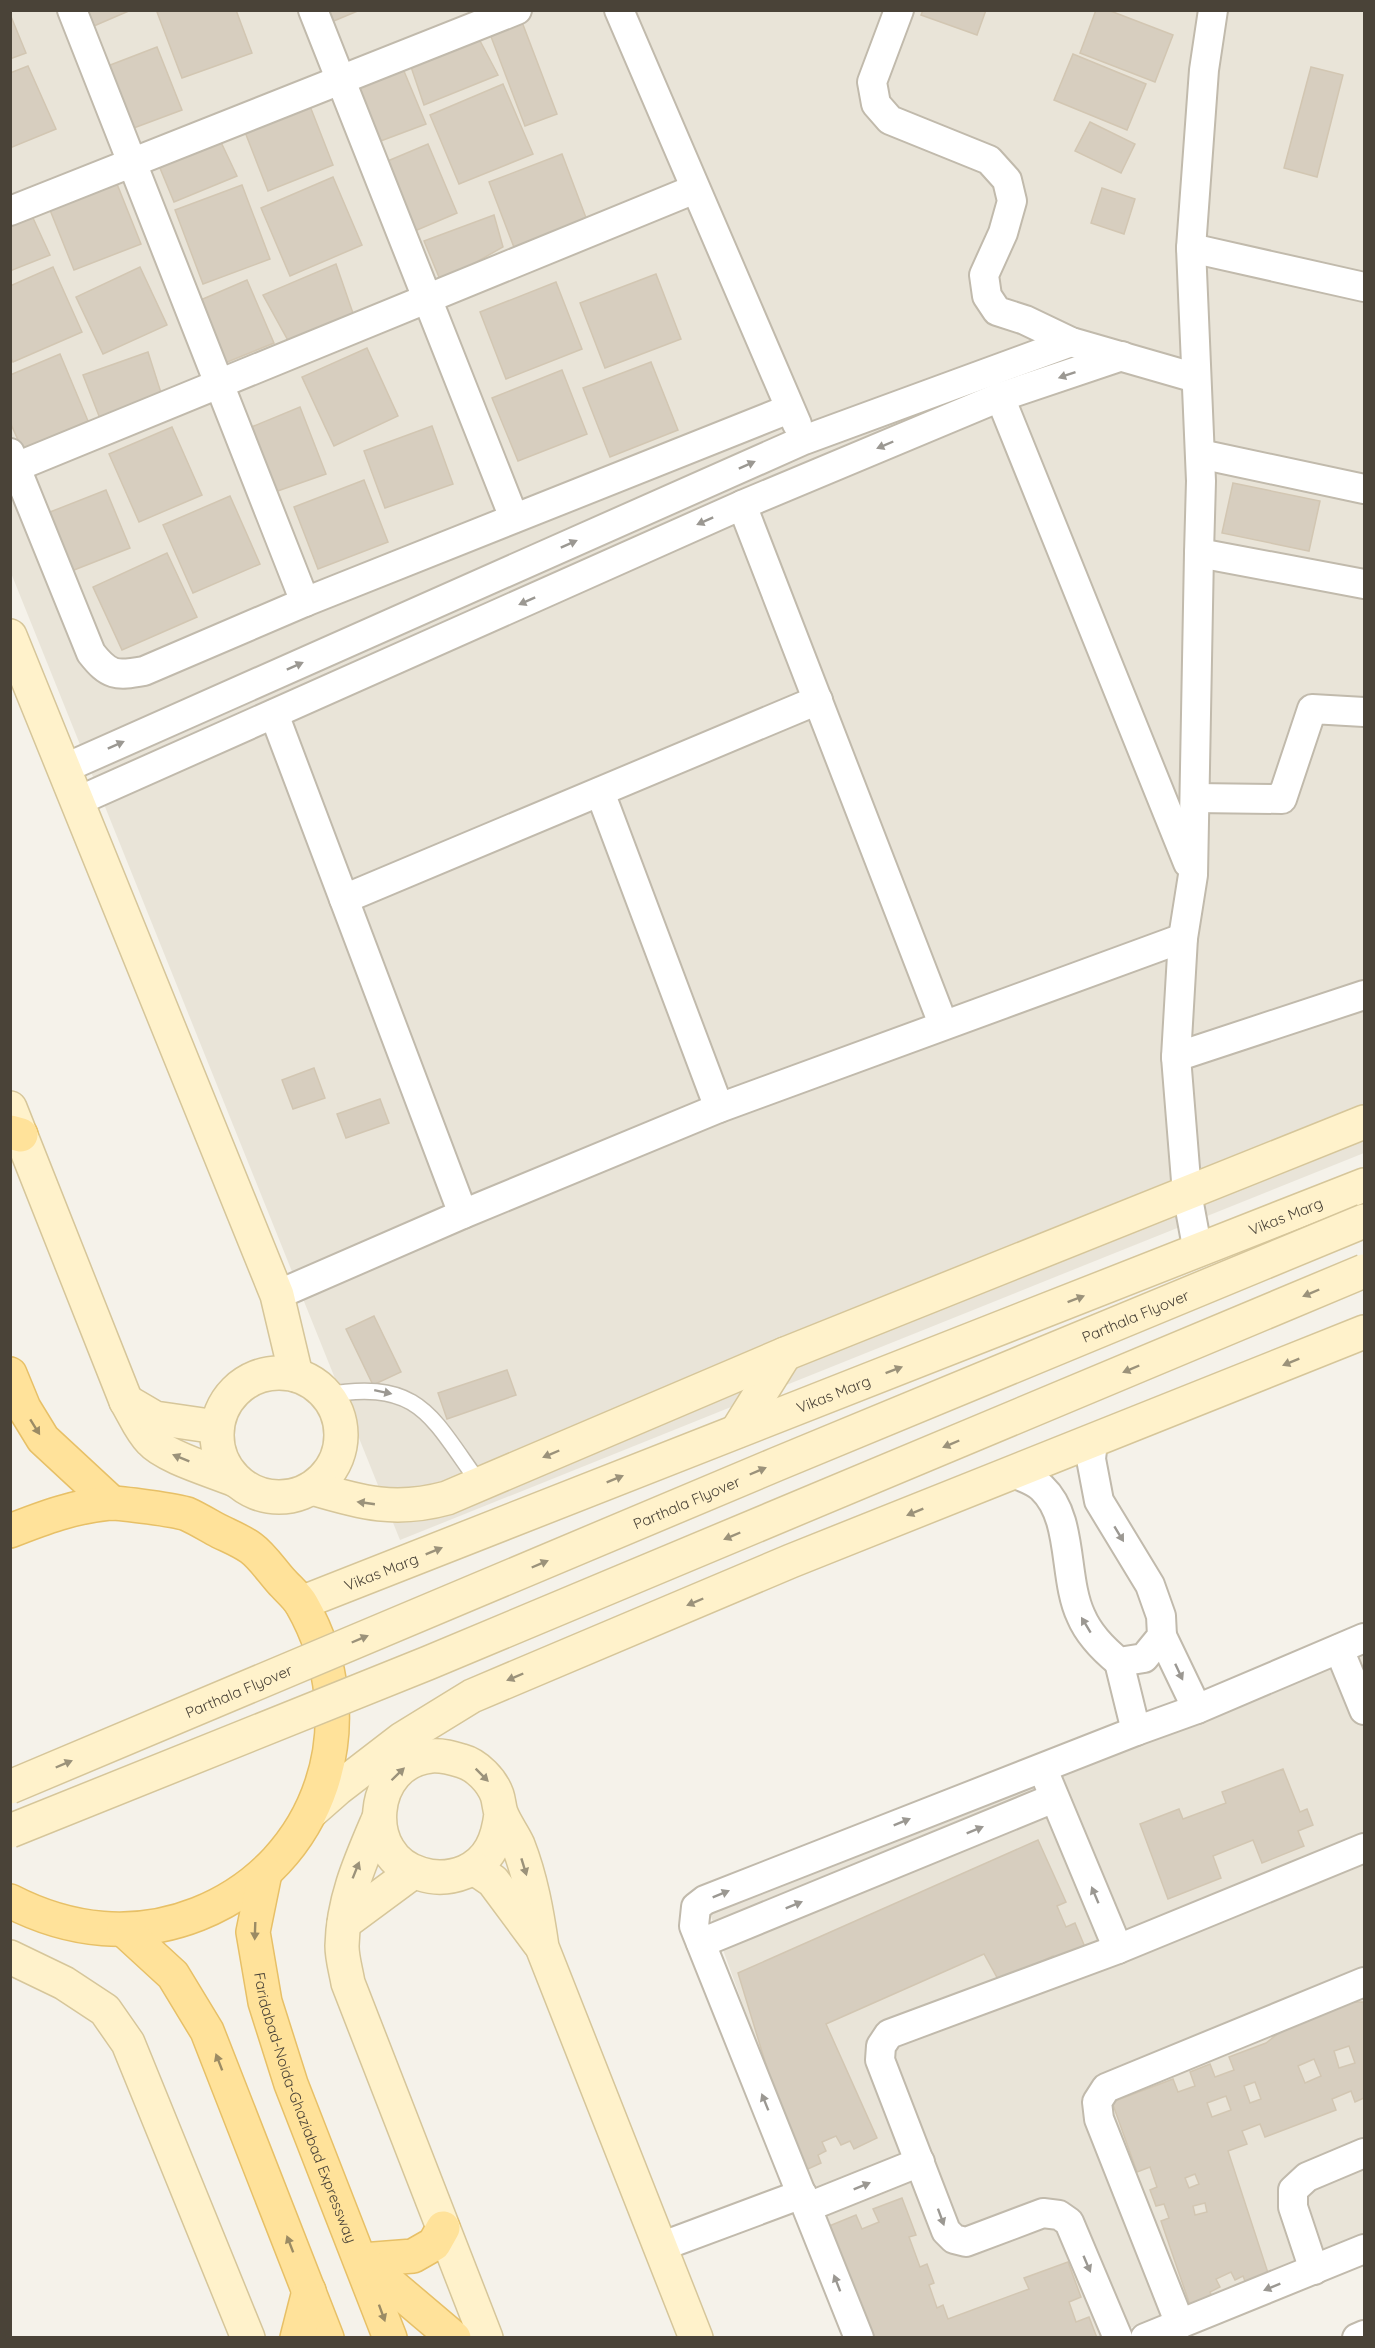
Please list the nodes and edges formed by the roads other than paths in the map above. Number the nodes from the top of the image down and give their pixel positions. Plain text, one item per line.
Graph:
1 (72, 10) edge
2 (313, 10) edge
3 (516, 10) edge
4 (619, 10) edge
5 (899, 10) edge
6 (1213, 10) edge
7 (341, 81) junction
8 (132, 163) junction
9 (695, 189) junction
10 (10, 211) edge
11 (1191, 248) junction
12 (1365, 287) edge
13 (427, 299) junction
14 (1071, 342) junction
15 (1122, 357) junction
16 (1196, 378) junction
17 (219, 384) junction
18 (1000, 397) junction
19 (789, 409) junction
20 (804, 440) junction
21 (1200, 454) junction
22 (13, 460) edge
23 (820, 472) junction
24 (1365, 489) edge
25 (742, 505) junction
26 (514, 518) junction
27 (1199, 553) junction
28 (1365, 584) edge
29 (305, 602) junction
30 (10, 636) edge
31 (818, 700) junction
32 (1365, 712) edge
33 (274, 714) junction
34 (63, 769) junction
35 (600, 792) junction
36 (1195, 798) junction
37 (78, 801) junction
38 (1193, 875) junction
39 (344, 899) junction
40 (1184, 938) junction
41 (1365, 995) edge
42 (943, 1024) junction
43 (1176, 1057) junction
44 (719, 1108) junction
45 (1365, 1122) edge
46 (14, 1125) edge
47 (1365, 1185) edge
48 (1187, 1193) junction
49 (464, 1214) junction
50 (1365, 1221) edge
51 (1198, 1252) junction
52 (1365, 1271) edge
53 (277, 1295) junction
54 (1365, 1332) edge
55 (785, 1354) junction
56 (10, 1374) edge
57 (296, 1376) junction
58 (326, 1395) junction
59 (126, 1401) junction
60 (663, 1406) junction
61 (217, 1427) junction
62 (737, 1431) junction
63 (681, 1453) junction
64 (1093, 1464) junction
65 (1013, 1473) junction
66 (235, 1480) junction
67 (480, 1484) junction
68 (312, 1488) junction
69 (1049, 1497) junction
70 (112, 1503) junction
71 (10, 1531) edge
72 (301, 1603) junction
73 (1162, 1636) junction
74 (1352, 1643) edge
75 (1119, 1662) junction
76 (1363, 1701) edge
77 (459, 1704) junction
78 (1197, 1709) junction
79 (1136, 1731) junction
80 (445, 1756) junction
81 (1042, 1767) junction
82 (10, 1787) edge
83 (337, 1789) junction
84 (1054, 1798) junction
85 (312, 1811) junction
86 (379, 1811) junction
87 (501, 1814) junction
88 (10, 1831) edge
89 (1365, 1848) edge
90 (474, 1868) junction
91 (413, 1872) junction
92 (265, 1874) junction
93 (11, 1902) edge
94 (344, 1923) junction
95 (123, 1930) junction
96 (701, 1943) junction
97 (542, 1947) junction
98 (1118, 1949) junction
99 (10, 1957) edge
100 (1365, 1982) edge
101 (1365, 2153) edge
102 (921, 2162) junction
103 (805, 2200) junction
104 (443, 2228) junction
105 (660, 2247) junction
106 (1365, 2248) edge
107 (362, 2260) junction
108 (1314, 2270) junction
109 (309, 2291) junction
110 (1180, 2324) junction
111 (1365, 2335) edge
112 (248, 2337) edge
113 (297, 2337) edge
114 (327, 2337) edge
115 (390, 2337) edge
116 (454, 2337) edge
117 (486, 2337) edge
118 (696, 2337) edge
119 (859, 2337) edge
120 (1118, 2337) edge
121 (1145, 2337) edge
122 (1357, 2337) edge

1 - 8 street
2 - 7 street
3 - 7 street
4 - 9 street
5 - 14 street
6 - 11 street
7 - 8 street
7 - 13 street
8 - 10 street
8 - 17 street
9 - 13 street
9 - 19 street
11 - 12 street
11 - 16 street
13 - 17 street
13 - 26 street
14 - 15 street
14 - 20 street
15 - 16 street
15 -> 18 street
16 - 21 street
17 - 22 street
17 - 29 street
18 -> 23 street
18 - 38 street
19 - 20 street
19 - 26 street
20 - 23 street
34 -> 20 street
21 - 24 street
21 - 27 street
22 - 29 street
23 - 25 street
25 - 31 street
25 -> 33 street
26 - 29 street
27 - 28 street
27 - 36 street
30 - 34 main road
31 - 35 street
31 - 42 street
32 - 36 street
33 - 37 street
33 - 39 street
34 - 37 main road
35 - 39 street
35 - 44 street
36 - 38 street
37 - 53 main road
38 - 40 street
39 - 49 street
40 - 42 street
40 - 43 street
41 - 43 street
42 - 44 street
43 - 48 street
44 - 49 street
45 - 48 main road
46 - 59 main road
47 - 51 main road, Vikas Marg
48 - 51 street
48 - 55 main road
49 - 53 street
82 -> 50 main road, Parthala Flyover, bridge
62 -> 51 main road, Vikas Marg
52 -> 88 main road, bridge
53 - 57 main road
54 -> 64 main road
55 - 60 main road
55 - 62 main road
56 -> 70 main road
57 - 58 main road
57 - 61 main road
58 -> 67 lane
58 - 68 main road
59 - 61 main road
66 -> 59 main road
60 - 63 main road
60 -> 67 main road
61 - 66 main road
62 - 63 main road, Vikas Marg
72 -> 63 main road, Vikas Marg
64 - 65 main road
64 - 69 street
64 - 69 street
64 -> 73 street
65 - 69 street
65 -> 77 main road
66 - 68 main road
67 -> 68 main road
75 -> 69 street
70 - 71 main road
70 - 72 main road
72 - 85 main road
73 - 75 street
73 -> 78 street
74 - 76 street
74 - 78 street
75 - 79 street
77 - 80 main road
77 - 83 main road
78 - 79 street
79 - 81 street
86 -> 80 main road
80 -> 87 main road
81 - 84 street
96 -> 81 street
83 - 85 main road
83 - 86 main road
96 -> 84 street
98 -> 84 street
85 - 92 main road
86 - 91 main road
94 -> 86 main road
87 - 90 main road
87 -> 97 main road
89 - 98 street
90 - 91 main road
90 - 97 main road
91 - 94 main road
92 - 95 main road
92 -> 107 main road, Faridabad-Noida-Ghaziabad Expressway
93 - 95 main road
94 - 104 main road
109 -> 95 main road
103 -> 96 street
97 - 105 main road
98 - 102 street
99 - 112 main road
100 - 110 street
101 - 108 street
103 -> 102 street
102 -> 120 street
103 - 105 street
119 -> 103 street
104 - 107 main road
104 - 117 main road
105 - 118 main road
106 - 108 street
107 -> 115 main road, Faridabad-Noida-Ghaziabad Expressway
107 - 116 main road
108 -> 110 street
109 - 113 main road
109 - 114 main road
110 - 121 street
111 - 122 street

